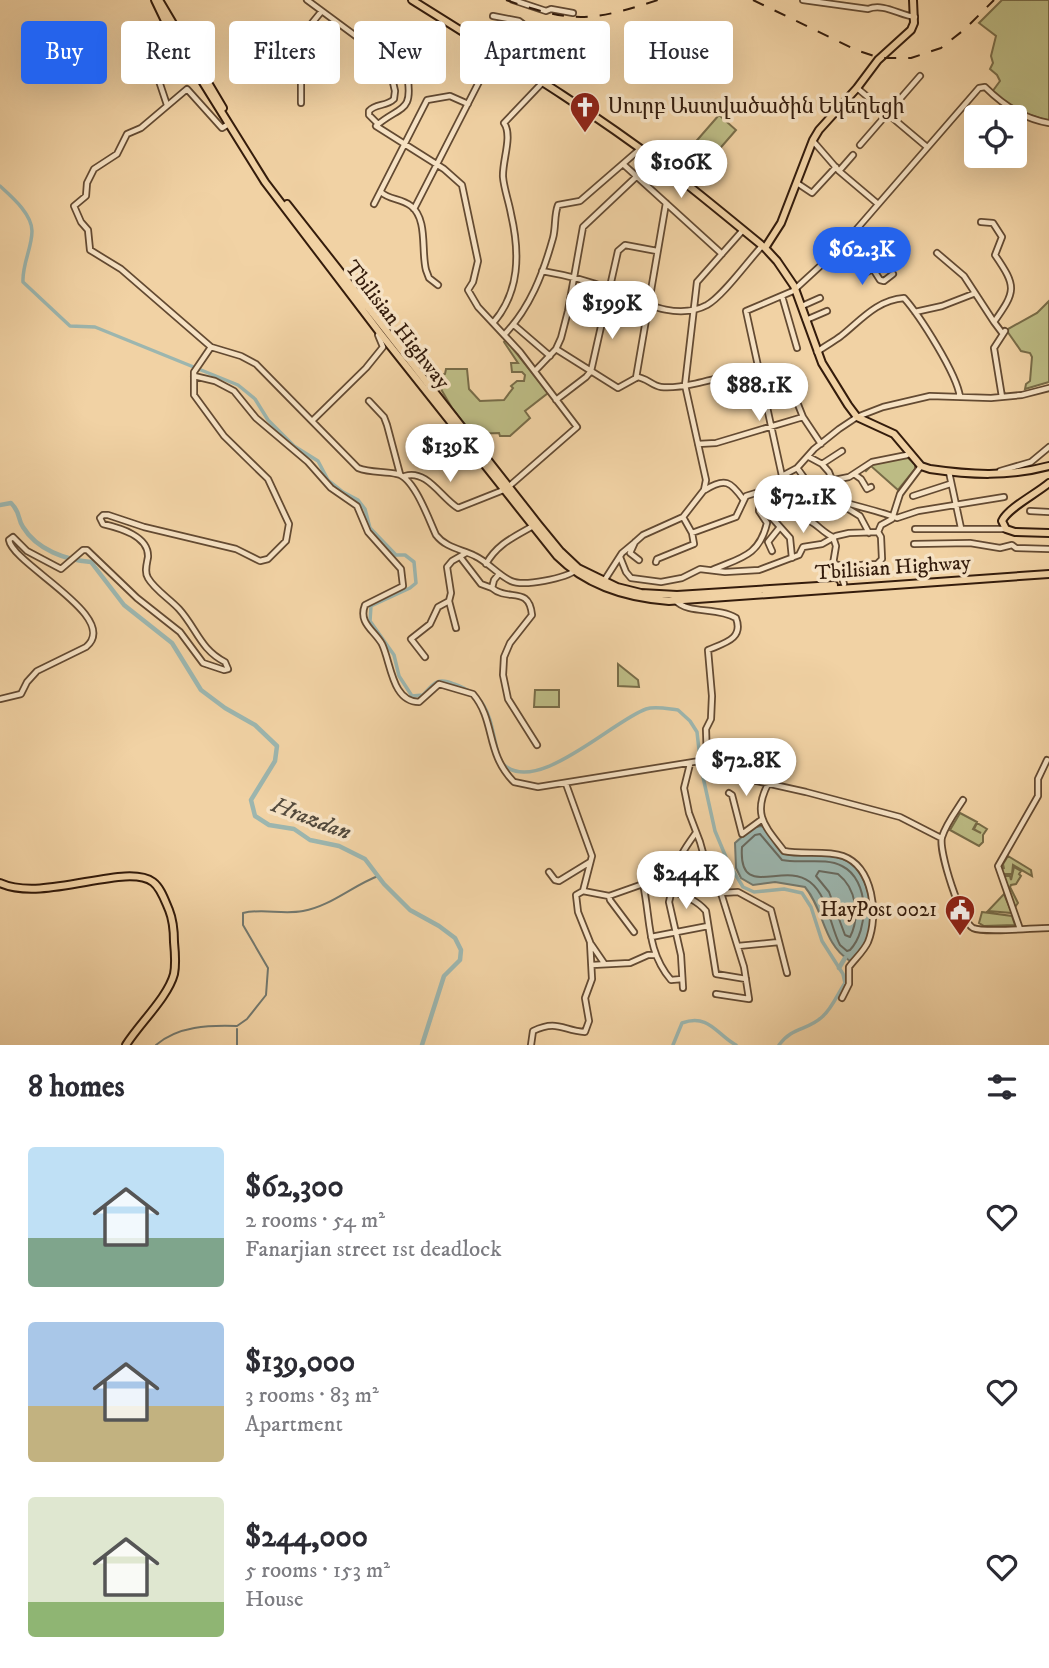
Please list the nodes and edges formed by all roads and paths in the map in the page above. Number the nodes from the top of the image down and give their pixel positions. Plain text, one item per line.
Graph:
1 (157, 0) edge
2 (307, 0) edge
3 (412, 0) edge
4 (513, 0) edge
5 (803, 0) edge
6 (913, 0) edge
7 (321, 12) junction
8 (573, 13) dead end
9 (493, 16) dead end
10 (915, 17) junction
11 (519, 21) edge
12 (460, 30) edge
13 (354, 36) edge
14 (920, 76) dead end
15 (160, 84) edge
16 (393, 84) edge
17 (408, 84) edge
18 (478, 84) edge
19 (541, 84) edge
20 (546, 84) edge
21 (857, 88) junction
22 (301, 103) dead end
23 (468, 104) junction
24 (167, 105) junction
25 (887, 114) junction
26 (1049, 123) edge
27 (228, 125) junction
28 (377, 126) junction
29 (813, 140) junction
30 (860, 145) dead end
31 (405, 146) junction
32 (927, 147) junction
33 (640, 149) junction
34 (853, 155) dead end
35 (437, 164) junction
36 (623, 164) junction
37 (837, 169) junction
38 (636, 177) junction
39 (796, 182) junction
40 (380, 192) junction
41 (666, 203) junction
42 (374, 204) dead end
43 (878, 204) junction
44 (414, 209) junction
45 (981, 222) dead end
46 (743, 230) junction
47 (842, 246) junction
48 (763, 247) junction
49 (657, 251) junction
50 (937, 253) dead end
51 (722, 254) junction
52 (542, 271) junction
53 (893, 274) dead end
54 (574, 277) junction
55 (438, 285) dead end
56 (611, 289) junction
57 (795, 289) junction
58 (974, 293) junction
59 (782, 296) junction
60 (820, 298) dead end
61 (648, 306) junction
62 (802, 306) junction
63 (694, 310) junction
64 (827, 311) dead end
65 (915, 312) junction
66 (806, 320) junction
67 (994, 322) junction
68 (493, 323) junction
69 (514, 325) junction
70 (380, 332) junction
71 (504, 335) junction
72 (211, 347) junction
73 (797, 348) dead end
74 (556, 349) junction
75 (817, 352) junction
76 (551, 356) junction
77 (758, 367) junction
78 (535, 371) junction
79 (591, 371) junction
80 (194, 374) junction
81 (635, 378) junction
82 (685, 385) junction
83 (1049, 389) edge
84 (793, 392) dead end
85 (960, 397) junction
86 (1003, 397) junction
87 (556, 400) junction
88 (369, 401) dead end
89 (858, 417) junction
90 (803, 418) junction
91 (312, 421) junction
92 (773, 426) junction
93 (698, 444) junction
94 (821, 444) junction
95 (1049, 447) edge
96 (842, 451) dead end
97 (910, 452) junction
98 (808, 457) junction
99 (822, 464) junction
100 (921, 466) junction
101 (1049, 466) edge
102 (797, 468) junction
103 (949, 472) junction
104 (854, 474) junction
105 (402, 475) junction
106 (782, 475) junction
107 (987, 476) junction
108 (834, 480) junction
109 (1049, 483) edge
110 (950, 484) junction
111 (776, 485) junction
112 (871, 487) dead end
113 (507, 488) junction
114 (704, 490) junction
115 (767, 491) junction
116 (760, 493) junction
117 (913, 496) dead end
118 (1004, 497) dead end
119 (743, 499) junction
120 (841, 500) junction
121 (957, 505) junction
122 (1030, 511) dead end
123 (1049, 512) edge
124 (683, 517) junction
125 (893, 517) junction
126 (534, 526) junction
127 (767, 526) junction
128 (961, 528) junction
129 (777, 529) junction
130 (915, 529) dead end
131 (1006, 529) junction
132 (878, 532) junction
133 (1015, 532) junction
134 (692, 533) junction
135 (869, 533) junction
136 (1049, 533) edge
137 (833, 537) junction
138 (635, 541) junction
139 (914, 544) dead end
140 (1012, 545) junction
141 (1049, 549) edge
142 (772, 551) dead end
143 (466, 553) junction
144 (620, 557) junction
145 (460, 558) junction
146 (792, 558) junction
147 (639, 560) dead end
148 (656, 562) dead end
149 (486, 564) junction
150 (838, 565) junction
151 (576, 570) junction
152 (712, 570) junction
153 (1049, 572) edge
154 (499, 573) junction
155 (603, 581) junction
156 (844, 584) junction
157 (855, 586) junction
158 (492, 589) junction
159 (801, 589) junction
160 (449, 601) junction
161 (675, 601) junction
162 (456, 628) dead end
163 (425, 657) dead end
164 (0, 699) edge
165 (537, 745) dead end
166 (1047, 760) dead end
167 (706, 761) junction
168 (692, 764) junction
169 (566, 783) junction
170 (768, 785) junction
171 (729, 793) dead end
172 (963, 800) dead end
173 (761, 820) junction
174 (696, 833) junction
175 (942, 838) junction
176 (591, 862) junction
177 (549, 872) dead end
178 (675, 877) junction
179 (0, 883) edge
180 (643, 884) junction
181 (670, 890) junction
182 (583, 891) junction
183 (721, 893) junction
184 (609, 896) junction
185 (708, 926) junction
186 (1049, 928) edge
187 (1020, 929) junction
188 (634, 932) dead end
189 (674, 932) junction
190 (651, 937) junction
191 (590, 942) junction
192 (779, 942) junction
193 (738, 946) junction
194 (655, 955) junction
195 (604, 964) junction
196 (592, 965) junction
197 (787, 973) dead end
198 (682, 979) junction
199 (746, 979) junction
200 (682, 988) dead end
201 (716, 994) dead end
202 (842, 998) dead end
203 (126, 1045) edge
204 (531, 1045) edge

1 - 27 main road, Tbilisian Highway
1 - 113 main road, Tbilisian Highway
2 - 7 street
3 - 12 main road
4 - 8 street
5 - 10 street
6 - 10 main road
7 - 13 street
7 - 22 street
9 - 11 street
10 - 21 main road
14 - 25 street
15 - 24 street
16 - 28 street
17 - 28 street
18 - 23 street
19 - 68 street
20 - 33 main road
21 - 25 street
21 - 29 main road
23 - 31 street
23 - 35 street
24 - 27 street
24 - 72 street
25 - 30 street
25 - 32 street
26 - 32 street
27 - 70 main road, Tbilisian Highway
28 - 31 street
29 - 37 street
29 - 39 main road
31 - 35 street
31 - 40 street
32 - 43 street
33 - 36 street
33 - 46 main road
34 - 37 street
35 - 44 street
35 - 68 street
36 - 38 street
36 - 52 street
37 - 39 street
37 - 43 street
38 - 41 street
38 - 54 street
39 - 48 main road
40 - 42 street
40 - 44 street
41 - 49 street
41 - 51 street
43 - 47 street
44 - 55 street
45 - 67 street
46 - 48 main road
46 - 51 street
47 - 53 street
47 - 57 street
48 - 57 main road
48 - 63 street
49 - 56 street
49 - 61 street
50 - 58 street
51 - 63 street
52 - 54 street
52 - 69 street
54 - 56 street
54 - 74 street
56 - 61 street
56 - 79 street
57 - 59 street
57 - 62 main road
58 - 65 street
58 - 67 street
59 - 73 street
59 - 77 street
60 - 62 street
61 - 63 street
61 - 81 street
62 - 66 main road
63 - 82 street
64 - 66 street
65 - 75 street
65 - 85 street
66 - 75 main road
67 - 86 street
68 - 71 street
69 - 71 street
69 - 76 street
70 - 91 street
70 - 113 main road, Tbilisian Highway
71 - 78 street
72 - 80 street
72 - 91 street
74 - 76 street
74 - 79 street
75 - 89 main road
76 - 78 street
77 - 82 street
77 - 92 street
78 - 87 street
79 - 81 street
79 - 87 street
80 - 164 street
80 - 169 street
81 - 82 street
82 - 93 street
83 - 86 street
83 - 89 street
84 - 90 street
85 - 86 street
85 - 89 street
87 - 113 street
88 - 105 street
89 - 94 street
89 - 97 main road
90 - 92 street
90 - 94 street
91 - 105 street
92 - 93 street
92 - 106 street
93 - 114 street
94 - 98 street
95 - 107 street
96 - 99 street
97 - 100 main road
97 - 104 street
98 - 99 street
98 - 102 street
99 - 108 street
100 - 103 main road
100 - 125 street
101 - 107 main road
102 - 106 street
102 - 120 street
103 - 107 main road
103 - 110 street
104 - 108 street
104 - 112 street
105 - 113 street
105 - 143 street
106 - 111 street
108 - 120 street
109 - 131 main road
110 - 117 street
110 - 121 street
111 - 115 street
111 - 137 street
113 - 126 main road, Tbilisian Highway
113 - 151 main road, Tbilisian Highway
114 - 119 street
114 - 124 street
115 - 116 street
115 - 129 street
116 - 119 street
116 - 127 street
118 - 121 street
119 - 134 street
120 - 125 street
120 - 135 street
121 - 125 street
121 - 128 street
122 - 123 street
124 - 134 street
124 - 138 street
125 - 132 street
126 - 149 street
126 - 151 main road, Tbilisian Highway
127 - 129 street
127 - 152 street
128 - 130 street
128 - 131 street
129 - 142 street
129 - 146 street
131 - 133 main road
132 - 135 street
132 - 150 street
133 - 136 main road
133 - 140 street
134 - 148 street
135 - 137 street
137 - 146 street
137 - 150 street
138 - 144 street
138 - 147 street
139 - 140 street
140 - 141 street
143 - 145 street
143 - 149 street
144 - 152 street
144 - 155 street
145 - 158 street
145 - 160 street
146 - 152 street
149 - 154 street
150 - 156 street
151 - 154 street
151 - 155 main road, Tbilisian Highway
151 - 161 main road, Tbilisian Highway
153 - 157 main road, Tbilisian Highway
154 - 158 street
155 - 159 main road, Tbilisian Highway
156 - 157 main road, Tbilisian Highway
156 - 159 main road, Tbilisian Highway
157 - 159 main road, Tbilisian Highway
158 - 165 street
159 - 161 main road, Tbilisian Highway
160 - 162 street
160 - 163 street
161 - 167 street
166 - 187 street
167 - 168 street
167 - 170 street
168 - 169 street
168 - 174 street
169 - 176 street
170 - 173 street
170 - 175 street
171 - 173 street
172 - 175 street
173 - 202 street
174 - 178 street
174 - 183 street
175 - 187 street
176 - 177 street
176 - 182 street
178 - 180 street
178 - 181 street
179 - 203 main road
180 - 184 street
180 - 190 street
181 - 185 street
181 - 189 street
182 - 184 street
182 - 191 street
183 - 192 street
183 - 193 street
184 - 188 street
185 - 189 street
185 - 199 street
186 - 187 street
189 - 190 street
189 - 198 street
190 - 194 street
191 - 195 street
191 - 196 street
192 - 193 street
192 - 197 street
193 - 199 street
194 - 195 street
194 - 198 street
195 - 196 street
196 - 204 street
198 - 200 street
199 - 201 street

